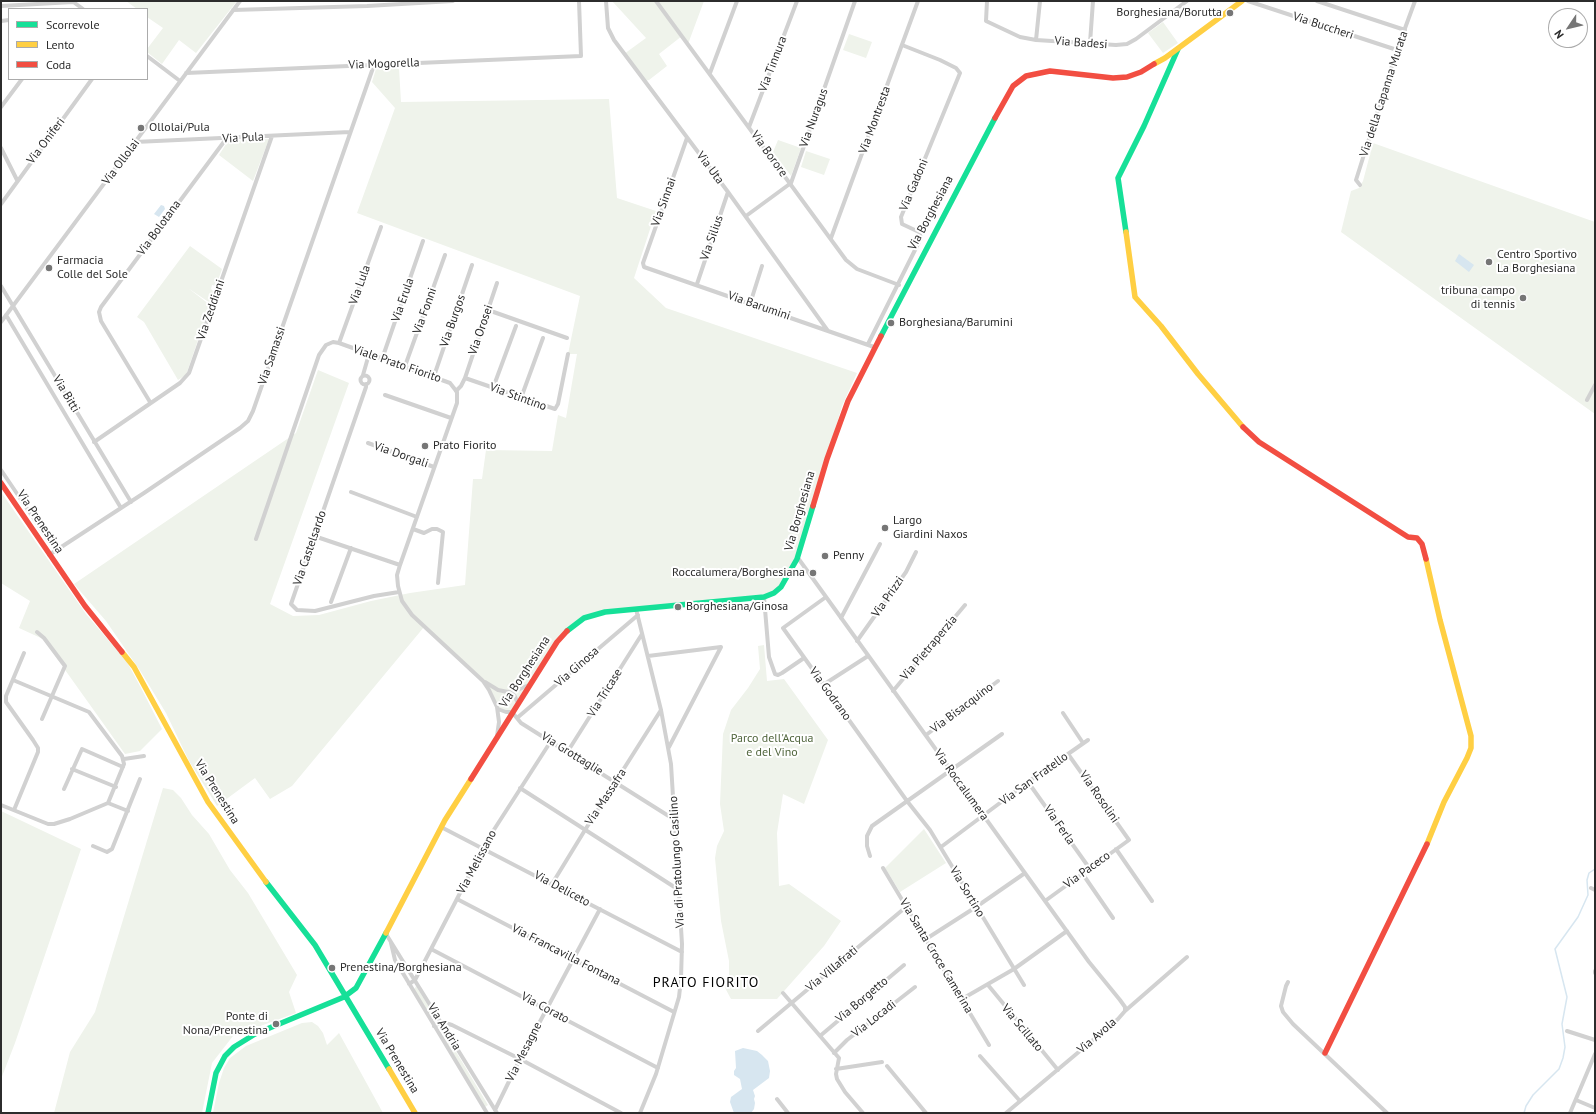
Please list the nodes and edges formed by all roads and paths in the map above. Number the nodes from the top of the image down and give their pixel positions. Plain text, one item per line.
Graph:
1 (72, 1) edge
2 (240, 1) edge
3 (355, 1) edge
4 (363, 1) edge
5 (453, 1) edge
6 (579, 1) edge
7 (606, 1) edge
8 (656, 1) edge
9 (737, 1) edge
10 (797, 1) edge
11 (855, 1) edge
12 (918, 1) edge
13 (987, 1) edge
14 (1040, 1) edge
15 (1093, 1) edge
16 (1187, 1) edge
17 (1248, 1) edge
18 (1317, 1) edge
19 (1415, 1) edge
20 (1238, 2) edge
21 (3, 6) edge
22 (350, 6) junction
23 (367, 6) junction
24 (20, 7) edge
25 (82, 8) edge
26 (233, 10) junction
27 (1405, 30) junction
28 (1036, 40) junction
29 (1090, 43) junction
30 (902, 45) junction
31 (1179, 48) junction
32 (1397, 50) junction
33 (148, 57) edge
34 (374, 65) junction
35 (186, 73) junction
36 (710, 73) junction
37 (21, 80) edge
38 (91, 80) edge
39 (180, 81) junction
40 (1, 107) edge
41 (749, 127) junction
42 (350, 132) junction
43 (272, 136) junction
44 (687, 138) junction
45 (226, 139) junction
46 (135, 142) junction
47 (1, 148) edge
48 (17, 180) junction
49 (791, 183) junction
50 (1360, 185) dead end
51 (728, 192) junction
52 (1, 204) edge
53 (746, 216) junction
54 (381, 227) dead end
55 (831, 238) junction
56 (423, 241) dead end
57 (444, 255) dead end
58 (472, 265) dead end
59 (643, 265) joint
60 (762, 266) dead end
61 (497, 283) dead end
62 (697, 284) junction
63 (899, 285) junction
64 (1, 286) edge
65 (750, 304) junction
66 (13, 306) junction
67 (488, 310) junction
68 (6, 315) junction
69 (1, 322) edge
70 (516, 326) dead end
71 (828, 331) junction
72 (543, 338) dead end
73 (567, 338) dead end
74 (339, 343) junction
75 (871, 346) junction
76 (369, 354) junction
77 (568, 354) dead end
78 (382, 359) junction
79 (405, 366) junction
80 (434, 376) junction
81 (464, 378) junction
82 (1595, 385) edge
83 (493, 388) junction
84 (456, 391) junction
85 (385, 395) dead end
86 (521, 398) junction
87 (1587, 400) dead end
88 (150, 402) junction
89 (451, 418) junction
90 (94, 442) junction
91 (368, 443) dead end
92 (434, 467) junction
93 (1, 470) edge
94 (1, 483) edge
95 (351, 492) dead end
96 (131, 502) junction
97 (121, 508) junction
98 (417, 517) junction
99 (413, 529) junction
100 (314, 536) junction
101 (256, 539) dead end
102 (880, 544) dead end
103 (60, 547) junction
104 (351, 548) junction
105 (916, 552) dead end
106 (49, 554) junction
107 (798, 558) junction
108 (400, 565) junction
109 (438, 583) dead end
110 (399, 592) junction
111 (764, 597) junction
112 (826, 597) junction
113 (331, 602) dead end
114 (965, 605) dead end
115 (637, 612) junction
116 (840, 618) junction
117 (37, 632) dead end
118 (642, 634) junction
119 (857, 641) junction
120 (24, 653) dead end
121 (648, 656) junction
122 (868, 656) junction
123 (804, 658) junction
124 (13, 680) junction
125 (483, 681) junction
126 (998, 681) dead end
127 (529, 685) junction
128 (823, 685) junction
129 (893, 691) junction
130 (510, 692) junction
131 (53, 696) junction
132 (518, 703) junction
133 (498, 709) junction
134 (661, 710) junction
135 (512, 712) junction
136 (1063, 713) dead end
137 (517, 718) junction
138 (42, 719) dead end
139 (1002, 734) dead end
140 (926, 735) junction
141 (497, 736) junction
142 (1088, 740) dead end
143 (551, 741) junction
144 (1083, 743) junction
145 (669, 748) junction
146 (568, 752) junction
147 (1068, 754) junction
148 (144, 756) dead end
149 (124, 759) junction
150 (124, 767) junction
151 (72, 769) junction
152 (950, 770) junction
153 (140, 779) dead end
154 (615, 782) junction
155 (1028, 782) junction
156 (116, 787) junction
157 (520, 788) junction
158 (64, 789) dead end
159 (907, 801) junction
160 (108, 803) junction
161 (1, 804) edge
162 (14, 810) junction
163 (128, 811) junction
164 (983, 816) junction
165 (675, 820) junction
166 (441, 827) junction
167 (585, 830) junction
168 (1129, 840) joint
169 (93, 846) dead end
170 (941, 847) junction
171 (483, 848) junction
172 (1116, 849) junction
173 (870, 856) dead end
174 (883, 868) dead end
175 (1090, 869) junction
176 (1025, 874) junction
177 (1082, 874) junction
178 (552, 884) junction
179 (679, 890) junction
180 (457, 899) junction
181 (1045, 901) junction
182 (1152, 901) dead end
183 (906, 906) junction
184 (976, 908) junction
185 (600, 909) junction
186 (1113, 918) dead end
187 (1066, 931) junction
188 (386, 934) junction
189 (926, 939) junction
190 (390, 941) junction
191 (431, 949) junction
192 (682, 952) junction
193 (1187, 957) dead end
194 (573, 959) junction
195 (904, 965) dead end
196 (1014, 969) junction
197 (415, 980) junction
198 (1288, 982) dead end
199 (409, 984) junction
200 (988, 984) junction
201 (1024, 985) dead end
202 (915, 987) dead end
203 (783, 993) dead end
204 (346, 996) junction
205 (962, 999) junction
206 (791, 1002) junction
207 (547, 1009) junction
208 (1125, 1011) junction
209 (674, 1012) junction
210 (442, 1022) junction
211 (434, 1026) junction
212 (758, 1031) dead end
213 (1568, 1031) dead end
214 (820, 1036) junction
215 (1595, 1040) edge
216 (989, 1045) dead end
217 (834, 1053) junction
218 (1325, 1053) junction
219 (1595, 1054) edge
220 (980, 1056) dead end
221 (520, 1059) junction
222 (882, 1062) dead end
223 (887, 1066) dead end
224 (658, 1068) junction
225 (836, 1069) junction
226 (1058, 1070) junction
227 (777, 1099) dead end
228 (1576, 1100) junction
229 (1020, 1101) junction
230 (1595, 1108) edge
231 (496, 1111) edge
232 (208, 1113) edge
233 (414, 1113) edge
234 (487, 1113) edge
235 (621, 1113) edge
236 (640, 1113) edge
237 (788, 1113) edge
238 (862, 1113) edge
239 (926, 1113) edge
240 (1006, 1113) edge
241 (1387, 1113) edge
242 (1570, 1113) edge

1 - 24 street
1 - 25 street
2 - 26 street, Via Ollolai
3 - 22 street
4 - 23 street
5 - 23 street
6 - 34 street, Via Mogorella
7 - 44 street, Via Uta
8 - 36 street, Via Borore
9 - 36 street
10 - 41 street, Via Tinnura
11 - 49 street, Via Nuragus
12 - 30 street, Via Montresta
13 - 28 street, Via Badesi
14 - 28 street
15 - 29 street
16 - 29 street, Via Badesi
17 - 32 street, Via Buccheri
18 - 27 street
19 - 27 street, Via della Capanna Murata
20 - 31 street, Via Borghesiana
21 - 24 street
22 - 23 street
22 - 26 street
26 - 35 street, Via Ollolai
27 - 32 street, Via della Capanna Murata
28 - 29 street, Via Badesi
30 - 55 street, Via Montresta
30 - 63 street, Via Gadoni
31 - 75 street, Via Borghesiana
31 - 218 street
32 - 50 street, Via della Capanna Murata
33 - 39 street
34 - 35 street, Via Mogorella
34 - 42 street, Via Samassi
35 - 39 street, Via Ollolai
36 - 41 street, Via Borore
37 - 40 street
38 - 48 street, Via Oniferi
39 - 46 street, Via Ollolai
41 - 49 street, Via Borore
42 - 43 street, Via Pula
42 - 96 street, Via Samassi
43 - 45 street, Via Pula
43 - 88 street, Via Zeddiani
44 - 51 street, Via Uta
44 - 59 street, Via Sinnai
45 - 46 street, Via Pula
45 - 88 street, Via Bolotana
46 - 66 street, Via Ollolai
47 - 48 street
48 - 52 street, Via Oniferi
49 - 53 street
49 - 55 street, Via Borore
51 - 53 street, Via Uta
51 - 62 street, Via Silius
53 - 71 street, Via Uta
54 - 74 street, Via Lula
55 - 63 street, Via Borore
56 - 78 street, Via Erula
57 - 79 street, Via Fonni
58 - 80 street, Via Burgos
59 - 62 street, Via Barumini
60 - 65 street
61 - 67 street, Via Orosei
62 - 65 street, Via Barumini
63 - 75 street, Via Gadoni
64 - 66 street, Via Bitti
65 - 71 street, Via Barumini
66 - 68 street, Via Ollolai
66 - 90 street, Via Bitti
67 - 73 street
67 - 81 street, Via Orosei
68 - 69 street, Via Ollolai
68 - 97 street, Via Bitti
70 - 83 street
71 - 75 street, Via Barumini
72 - 86 street
74 - 76 street, Viale Prato Fiorito
74 - 101 street, Viale Prato Fiorito
75 - 107 street, Via Borghesiana
76 - 78 street, Viale Prato Fiorito
76 - 100 street, Via Castelsardo
77 - 86 street, Via Stintino
78 - 79 street, Viale Prato Fiorito
79 - 80 street, Viale Prato Fiorito
80 - 84 street, Viale Prato Fiorito
81 - 83 street, Via Stintino
81 - 84 street
82 - 87 street
83 - 86 street, Via Stintino
84 - 89 street
85 - 89 street
88 - 90 street, Via Zeddiani
89 - 92 street
90 - 96 street, Via Bitti
91 - 92 street, Via Dorgali
92 - 98 street
93 - 103 street
94 - 106 street, Via Prenestina
95 - 98 street
96 - 97 street, Via Samassi
97 - 103 street, Via Samassi
98 - 99 street
99 - 108 street
99 - 109 street
100 - 104 street
100 - 110 street, Via Castelsardo
102 - 116 street
103 - 106 street, Via Samassi
104 - 108 street
104 - 113 street
105 - 119 street, Via Prizzi
106 - 204 street, Via Prenestina
107 - 111 street, Via Borghesiana
107 - 112 street, Via Roccalumera
108 - 110 street
110 - 125 street
111 - 115 street, Via Borghesiana
111 - 123 street
112 - 116 street, Via Roccalumera
112 - 123 street, Via Godrano
114 - 129 street, Via Pietraperzia
115 - 118 street, Via di Pratolungo Casilino
115 - 127 street, Via Borghesiana
115 - 137 street, Via Ginosa
116 - 119 street, Via Roccalumera
117 - 131 street
118 - 121 street, Via di Pratolungo Casilino
118 - 146 street, Via Tricase
119 - 122 street, Via Roccalumera
120 - 124 street
121 - 134 street, Via di Pratolungo Casilino
121 - 145 street
122 - 128 street
122 - 129 street, Via Roccalumera
123 - 128 street, Via Godrano
124 - 131 street
124 - 162 street
125 - 130 street
125 - 133 street
126 - 140 street, Via Bisacquino
127 - 130 street
127 - 132 street, Via Borghesiana
128 - 159 street, Via Godrano
129 - 140 street, Via Roccalumera
130 - 132 street
131 - 138 street
131 - 149 street
132 - 135 street, Via Borghesiana
133 - 135 street
133 - 141 street
134 - 145 street, Via di Pratolungo Casilino
134 - 154 street, Via Massafra
135 - 137 street, Via Grottaglie
135 - 141 street, Via Borghesiana
136 - 144 street
137 - 143 street, Via Grottaglie
139 - 152 street
140 - 152 street, Via Roccalumera
141 - 166 street, Via Borghesiana
142 - 144 street, Via San Fratello
143 - 146 street, Via Grottaglie
143 - 157 street, Via Melissano
144 - 147 street, Via San Fratello
145 - 165 street, Via di Pratolungo Casilino
146 - 154 street, Via Grottaglie
147 - 155 street, Via San Fratello
147 - 168 street, Via Rosolini
148 - 149 street
149 - 150 street
150 - 151 street
150 - 156 street
151 - 156 street
151 - 158 street
152 - 159 street
152 - 164 street, Via Roccalumera
153 - 163 street
154 - 165 street, Via Grottaglie
154 - 167 street, Via Massafra
155 - 164 street, Via San Fratello
155 - 175 street, Via Ferla
156 - 160 street
157 - 167 street
157 - 171 street, Via Melissano
159 - 170 street, Via Sortino
159 - 173 street
160 - 162 street
160 - 163 street
161 - 162 street
163 - 169 street
164 - 170 street, Via San Fratello
164 - 176 street, Via Roccalumera
165 - 179 street, Via di Pratolungo Casilino
166 - 171 street, Via Deliceto
166 - 188 street, Via Borghesiana
167 - 178 street, Via Massafra
167 - 179 street
168 - 172 street, Via Paceco
170 - 184 street, Via Sortino
171 - 178 street, Via Deliceto
171 - 180 street, Via Melissano
172 - 175 street, Via Paceco
172 - 182 street
174 - 183 street, Via Santa Croce Camerina
175 - 177 street, Via Paceco
176 - 181 street, Via Roccalumera
176 - 184 street
177 - 181 street, Via Paceco
177 - 186 street
178 - 185 street, Via Deliceto
179 - 192 street, Via di Pratolungo Casilino
180 - 191 street, Via Melissano
180 - 194 street, Via Francavilla Fontana
181 - 187 street, Via Roccalumera
183 - 189 street, Via Santa Croce Camerina
183 - 206 street, Via Villafrati
184 - 189 street
184 - 196 street, Via Sortino
185 - 192 street, Via Deliceto
185 - 194 street, Via Mesagne
187 - 196 street
187 - 208 street, Via Roccalumera
188 - 190 street, Via Andria
188 - 204 street, Via Borghesiana
189 - 205 street, Via Santa Croce Camerina
190 - 197 street, Via Andria
190 - 199 street, Via Andria
191 - 197 street, Via Melissano
191 - 207 street, Via Corato
192 - 209 street, Via di Pratolungo Casilino
193 - 208 street, Via Avola
194 - 207 street, Via Mesagne
194 - 209 street, Via Francavilla Fontana
195 - 214 street, Via Borgetto
196 - 200 street
196 - 201 street, Via Sortino
197 - 199 street, Via Melissano
197 - 210 street, Via Andria
198 - 218 street
199 - 211 street, Via Andria
200 - 205 street
200 - 226 street, Via Scillato
202 - 217 street, Via Locadi
203 - 206 street
204 - 232 street
204 - 233 street, Via Prenestina
205 - 216 street, Via Santa Croce Camerina
206 - 212 street, Via Villafrati
206 - 214 street
207 - 221 street, Via Mesagne
207 - 224 street, Via Corato
208 - 226 street, Via Avola
209 - 224 street, Via di Pratolungo Casilino
210 - 211 street
210 - 221 street
210 - 231 street, Via Andria
211 - 234 street, Via Andria
213 - 215 street
214 - 217 street
217 - 225 street
218 - 241 street
219 - 228 street
220 - 229 street
221 - 231 street, Via Mesagne
221 - 235 street
222 - 225 street
223 - 239 street
224 - 236 street, Via di Pratolungo Casilino
225 - 238 street
226 - 229 street, Via Avola
227 - 237 street
228 - 230 street
228 - 242 street
229 - 240 street, Via Avola

